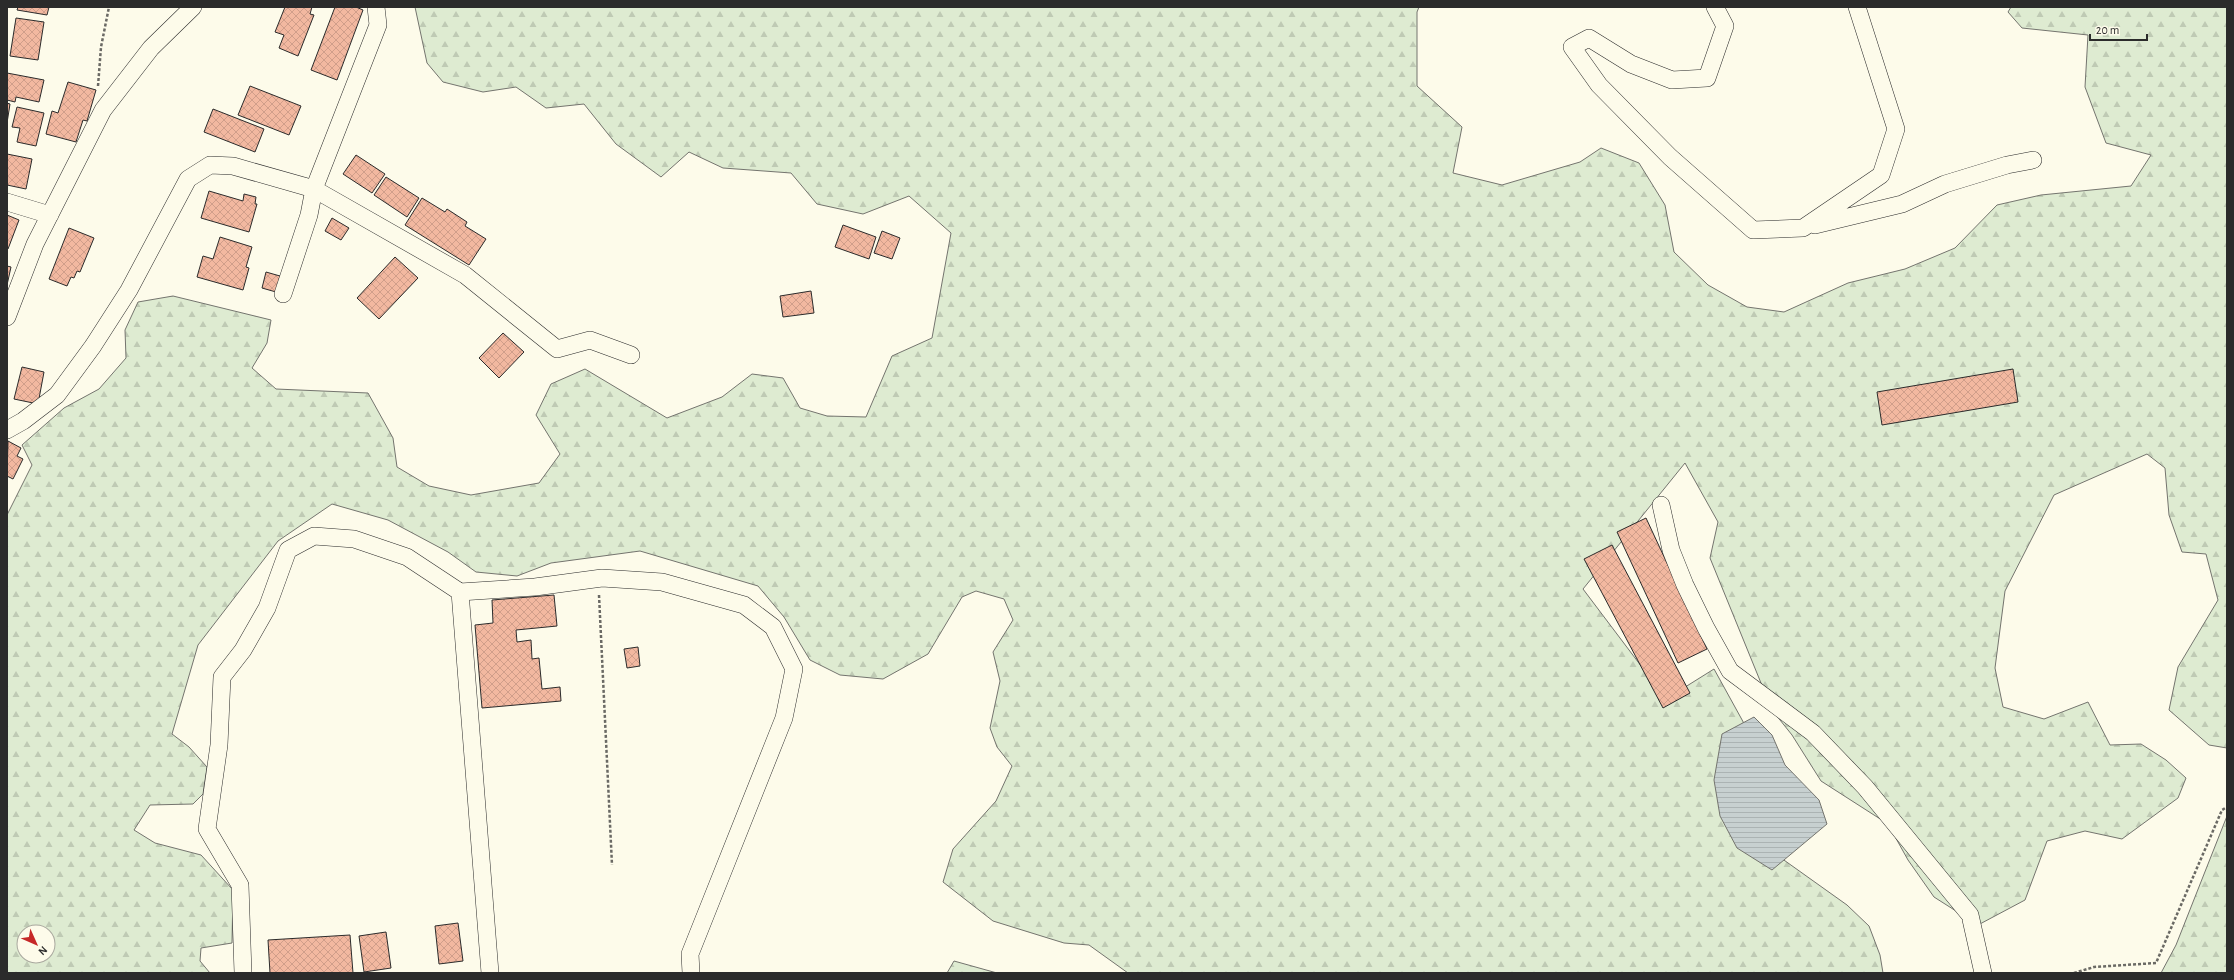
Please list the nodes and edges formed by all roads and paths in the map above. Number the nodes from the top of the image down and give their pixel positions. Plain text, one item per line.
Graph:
1 (109, 7) edge
2 (193, 7) edge
3 (376, 7) edge
4 (1715, 7) edge
5 (1857, 7) edge
6 (103, 110) junction
7 (2033, 160) dead end
8 (314, 189) junction
9 (7, 202) edge
10 (50, 214) junction
11 (1803, 228) junction
12 (283, 294) dead end
13 (7, 316) edge
14 (630, 355) dead end
15 (7, 430) edge
16 (1661, 505) dead end
17 (598, 579) junction
18 (460, 592) junction
19 (2227, 807) edge
20 (612, 865) dead end
21 (243, 973) edge
22 (490, 973) edge
23 (691, 973) edge
24 (1983, 973) edge
25 (2074, 973) edge

1 - 6 path
2 - 6 street
3 - 8 street
4 - 11 street
5 - 11 street
6 - 10 street
7 - 11 street
8 - 12 street
8 - 14 street
8 - 15 street
9 - 10 street
10 - 13 street
16 - 24 street
17 - 18 street
17 - 20 path
17 - 23 street
18 - 21 street
18 - 22 street
19 - 25 path

